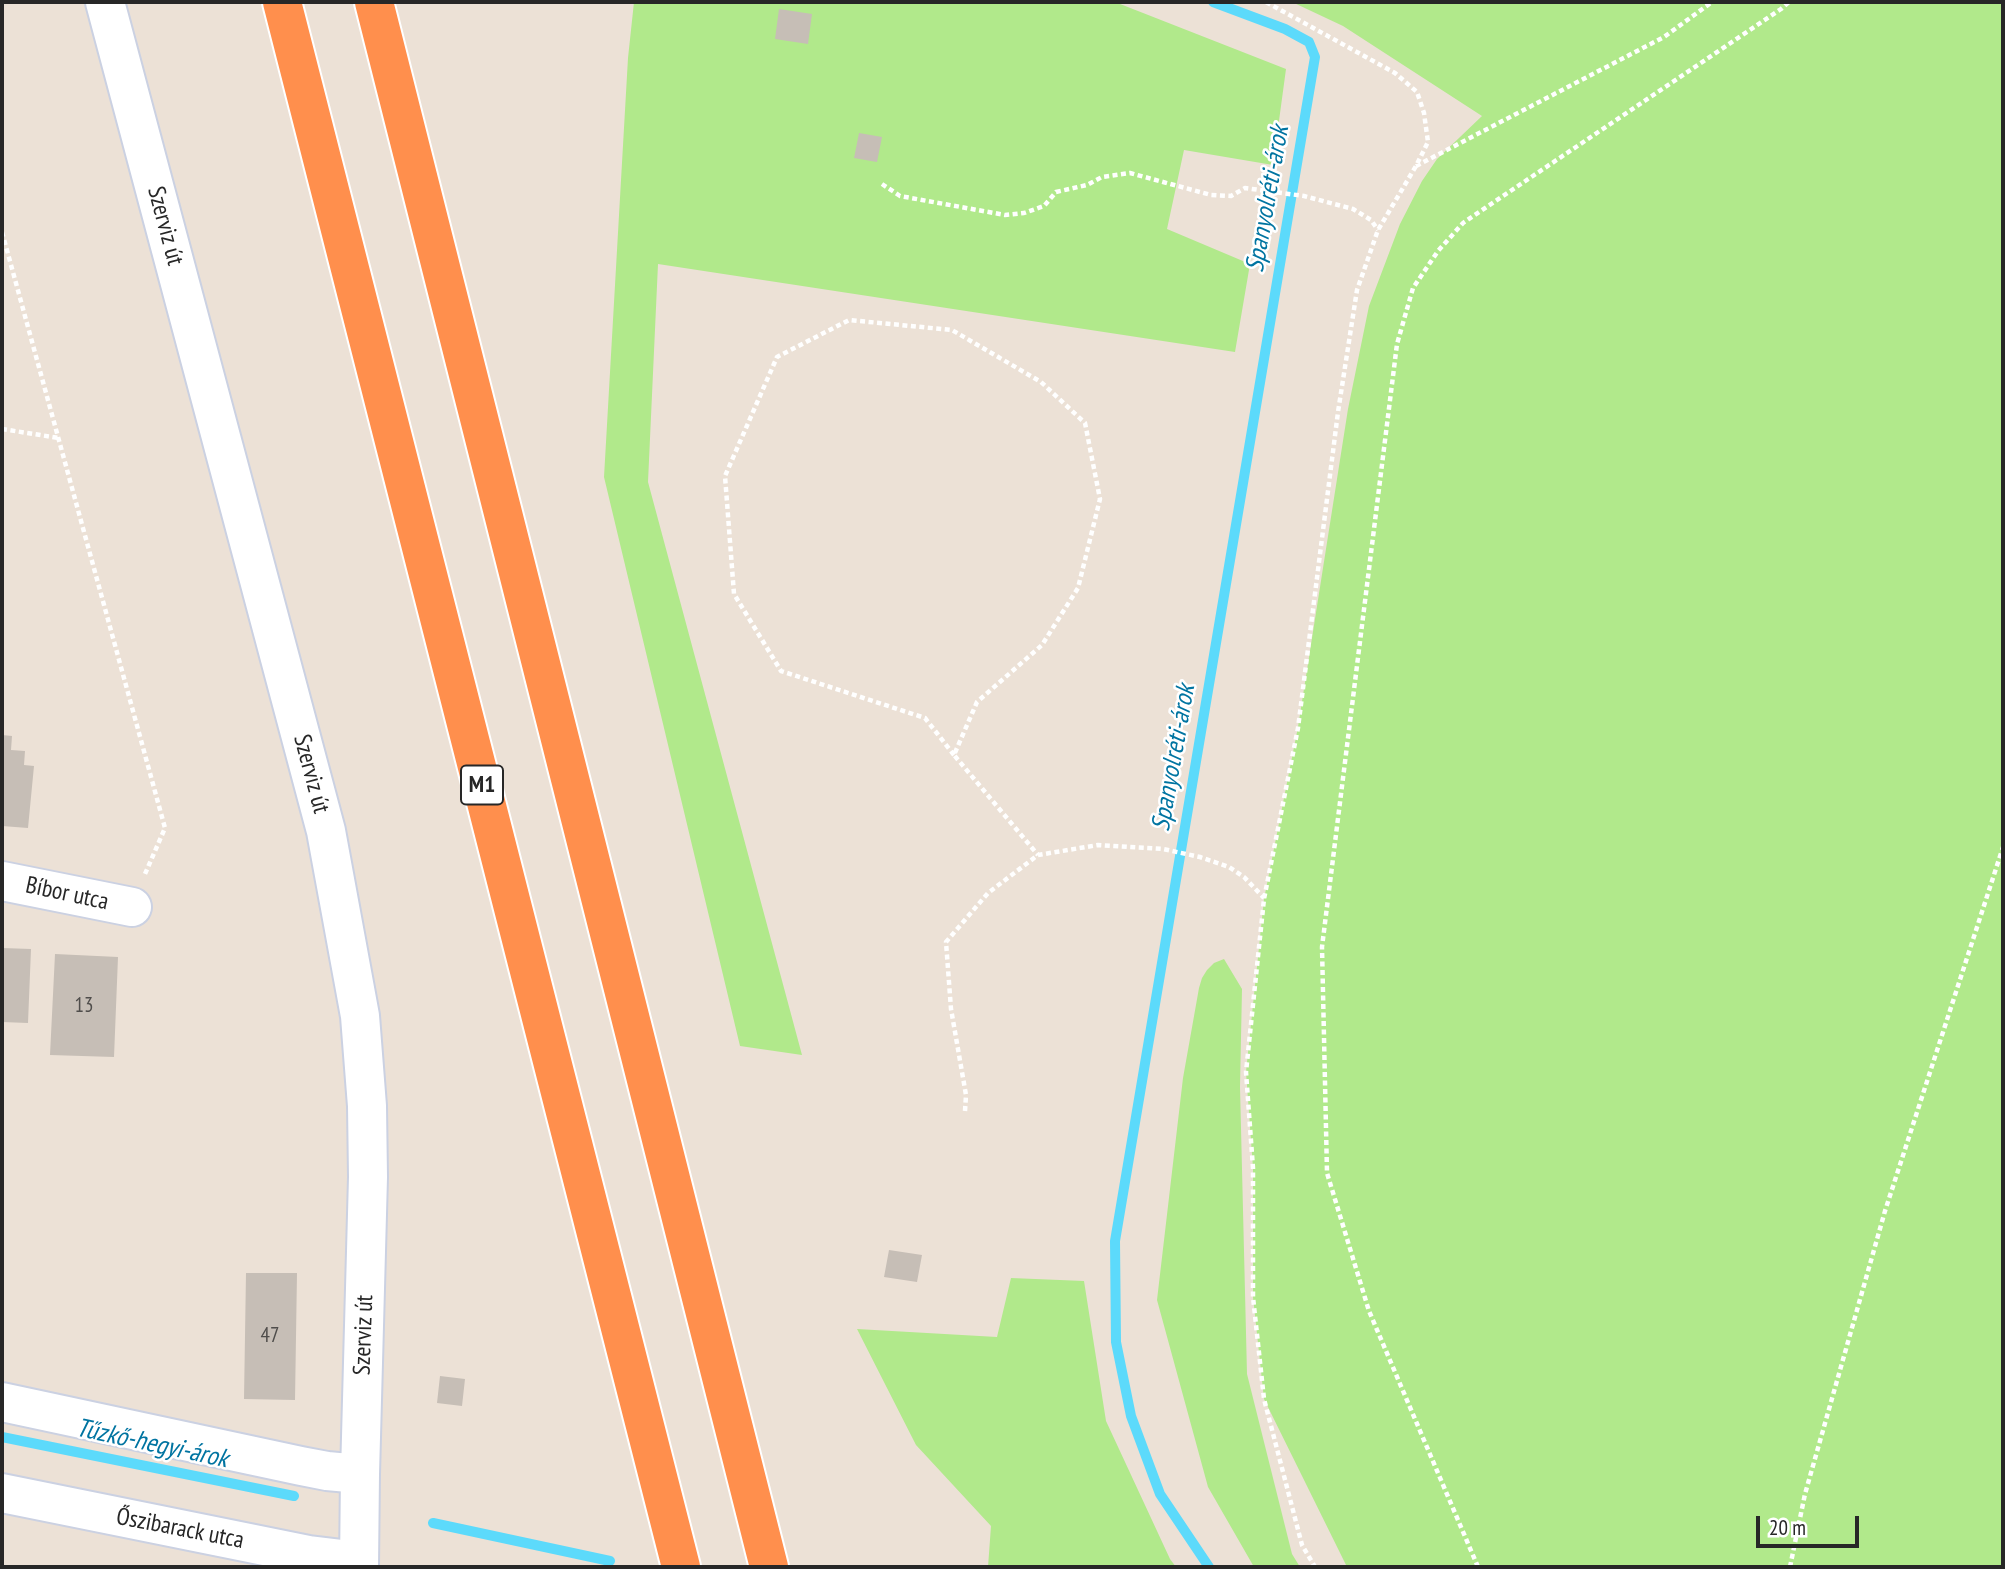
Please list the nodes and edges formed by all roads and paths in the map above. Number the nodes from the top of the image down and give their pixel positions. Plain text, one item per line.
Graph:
1 (105, 2) edge
2 (282, 2) edge
3 (374, 2) edge
4 (1266, 2) edge
5 (1712, 2) edge
6 (1788, 2) edge
7 (1416, 166) junction
8 (882, 184) dead end
9 (1378, 230) junction
10 (2, 232) edge
11 (2, 429) edge
12 (58, 438) junction
13 (954, 755) junction
14 (2003, 847) edge
15 (1038, 855) junction
16 (2, 881) edge
17 (1264, 899) junction
18 (132, 907) joint
19 (965, 1111) dead end
20 (2, 1402) edge
21 (360, 1474) junction
22 (2, 1493) edge
23 (359, 1564) edge
24 (681, 1567) edge
25 (769, 1567) edge
26 (1315, 1567) edge
27 (1478, 1567) edge
28 (1790, 1567) edge

1 - 21 street, Szerviz út
2 - 24 highway, M1
3 - 25 highway
4 - 7 path
5 - 7 path
6 - 27 path
7 - 9 path
8 - 9 path
9 - 17 path
10 - 12 path
11 - 12 path
12 - 18 path
13 - 13 path
13 - 15 path
14 - 28 path
15 - 17 path
15 - 19 path
16 - 18 street, Bíbor utca
17 - 26 path
20 - 21 street
21 - 23 street, Szerviz út
22 - 23 street, Őszibarack utca

